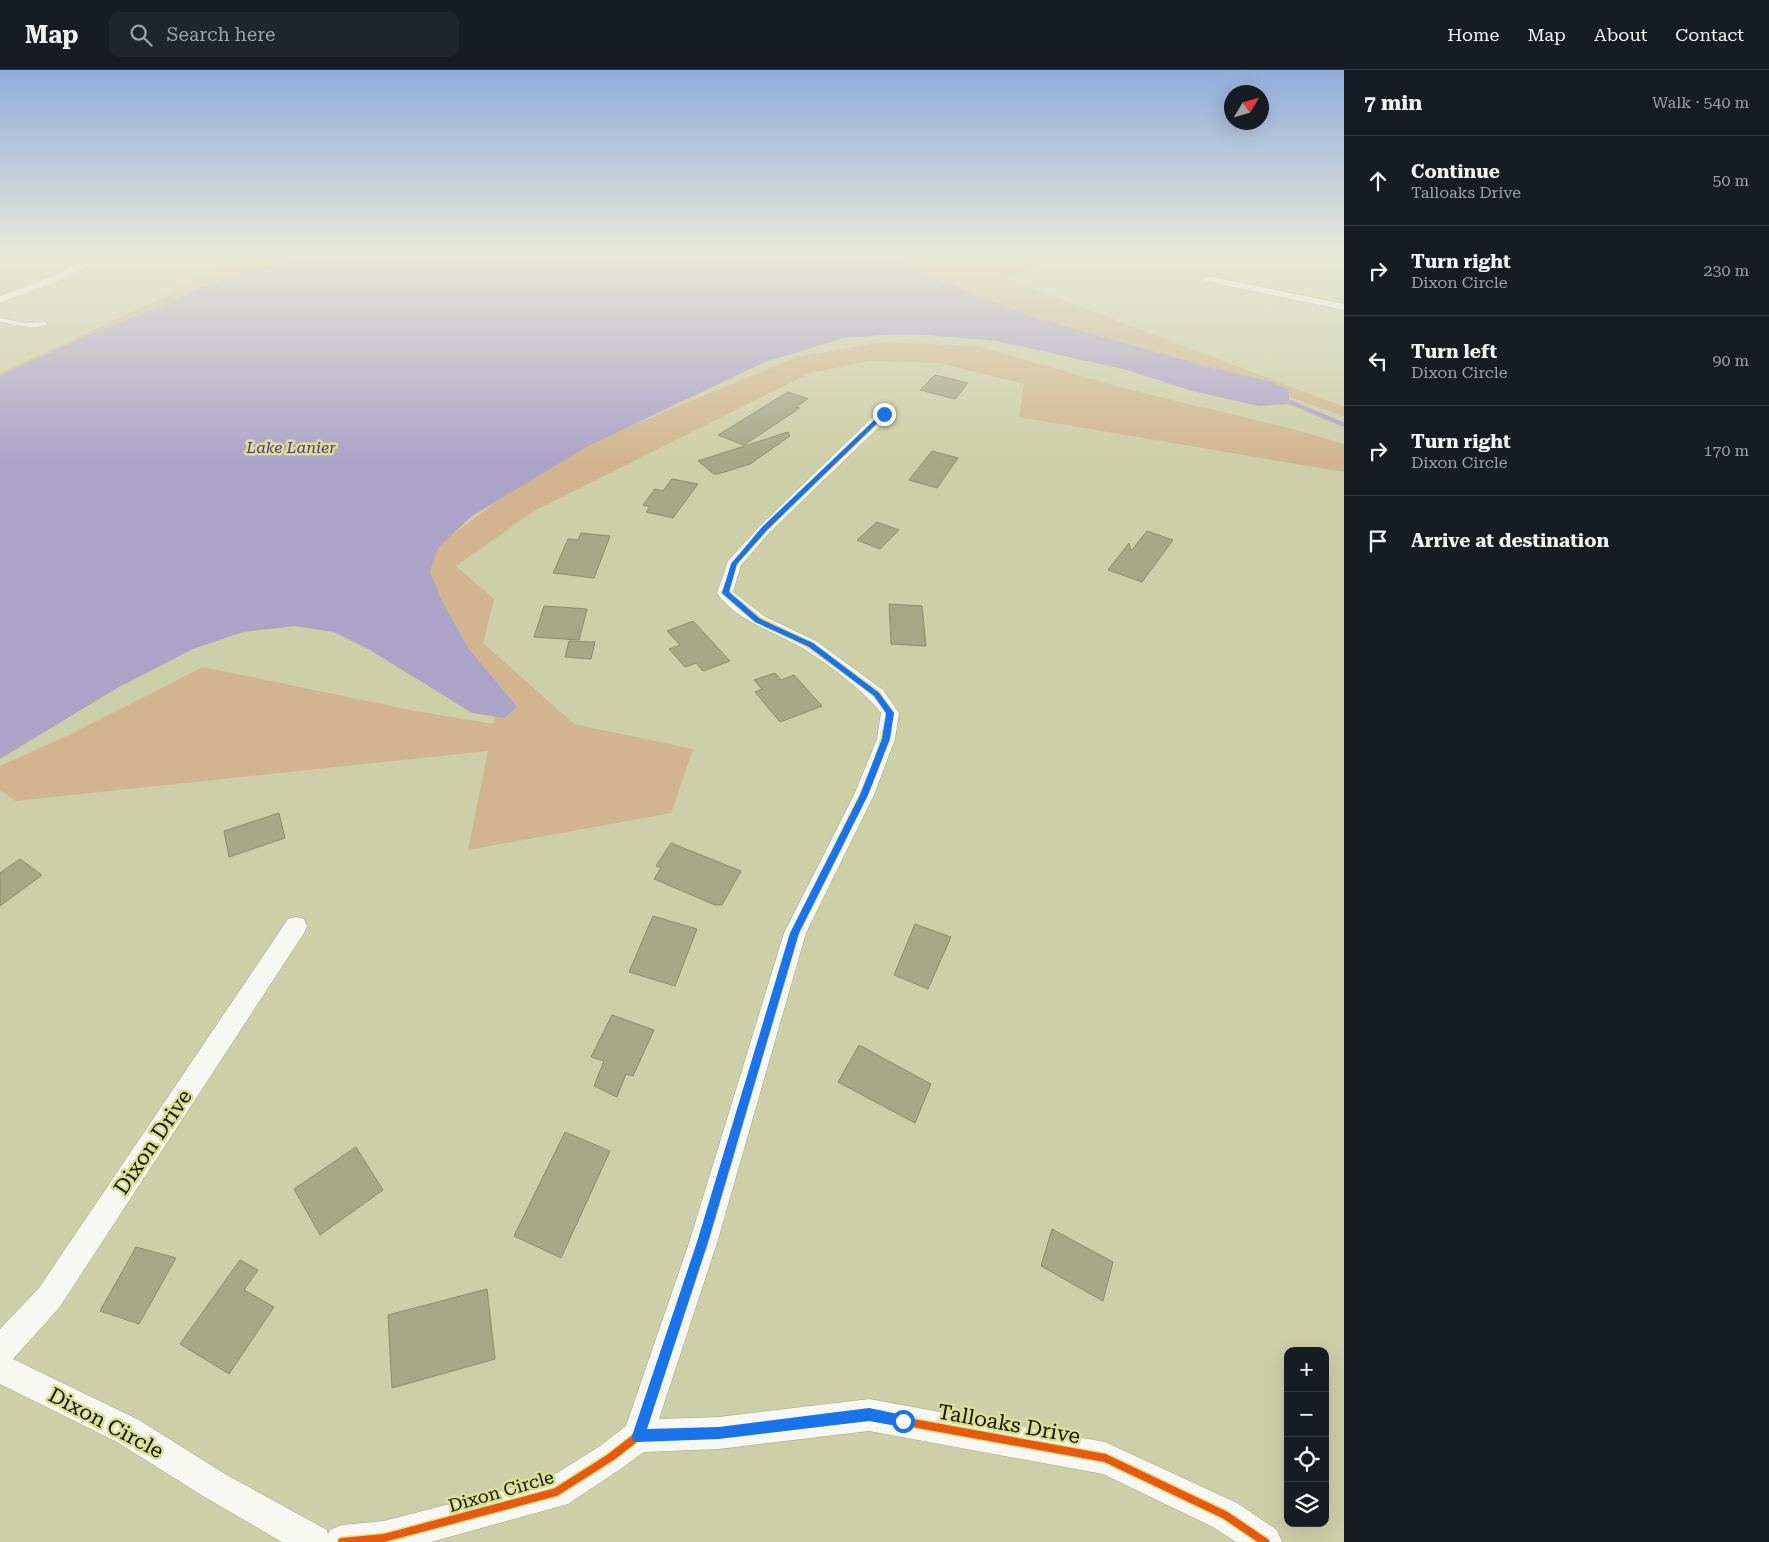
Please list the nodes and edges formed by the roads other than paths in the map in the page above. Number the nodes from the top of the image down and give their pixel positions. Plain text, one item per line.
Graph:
1 (14, 323) edge
2 (45, 324) dead end
3 (884, 414) dead end
4 (296, 926) dead end
5 (0, 1351) edge
6 (0, 1368) edge
7 (638, 1436) junction
8 (315, 1542) edge
9 (342, 1542) edge
10 (1266, 1542) edge

1 - 2 lane
3 - 7 street
4 - 5 street, Dixon Drive
6 - 8 street, Dixon Circle
7 - 9 street, Dixon Circle
7 - 10 street, Talloaks Drive

